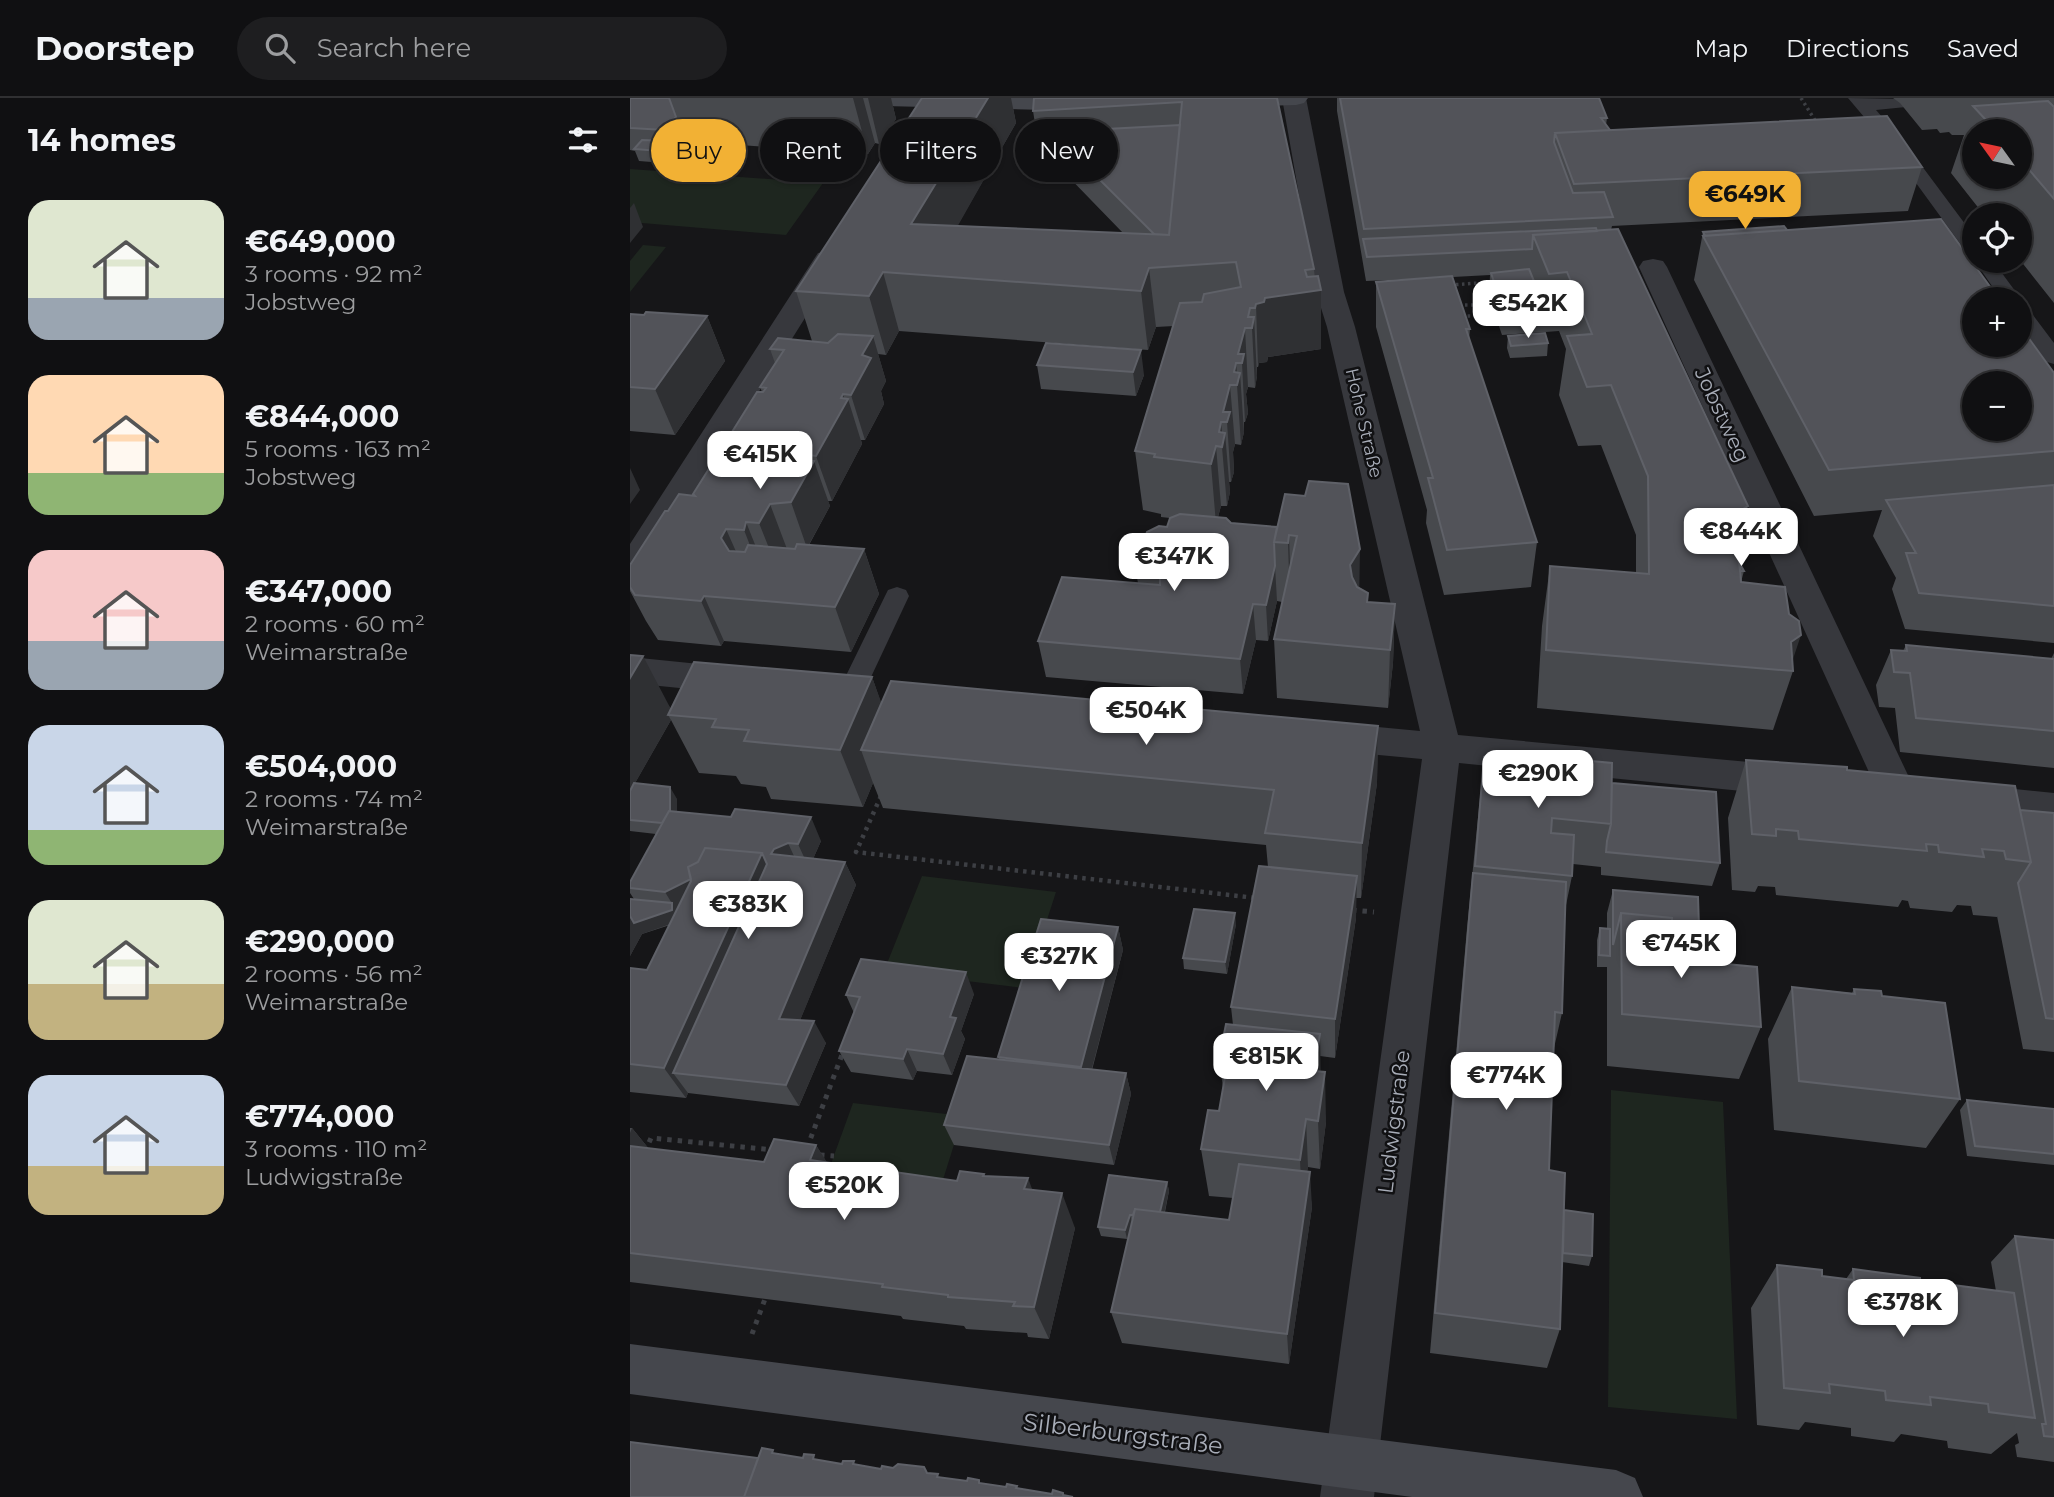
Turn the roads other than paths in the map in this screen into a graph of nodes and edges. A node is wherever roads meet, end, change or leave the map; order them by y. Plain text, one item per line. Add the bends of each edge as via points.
1 (843, 98) edge
2 (1295, 98) edge
3 (1201, 101) edge
4 (1861, 101) edge
5 (1900, 103) dead end
6 (1108, 104) edge
7 (1962, 230) edge
8 (842, 237) edge
9 (1653, 267) dead end
10 (2032, 328) edge
11 (2054, 358) edge
12 (630, 570) edge
13 (897, 596) dead end
14 (630, 670) edge
15 (768, 684) edge
16 (837, 690) joint
17 (887, 695) edge
18 (1292, 733) edge
19 (1443, 747) junction
20 (1898, 792) junction
21 (2054, 808) edge
22 (630, 1369) edge
23 (1349, 1480) edge
24 (1616, 1497) edge

1 - 6 street via 922,111
2 - 3 street
2 - 19 street, Hohe Straße via 1330,292
4 - 5 lane
4 - 7 lane
8 - 12 street
9 - 20 street, Jobstweg
10 - 11 lane
13 - 16 lane
14 - 15 street
16 - 17 street
18 - 19 street
19 - 20 street
19 - 23 street, Ludwigstraße
20 - 21 street
22 - 23 street, Silberburgstraße
23 - 24 street, Silberburgstraße

